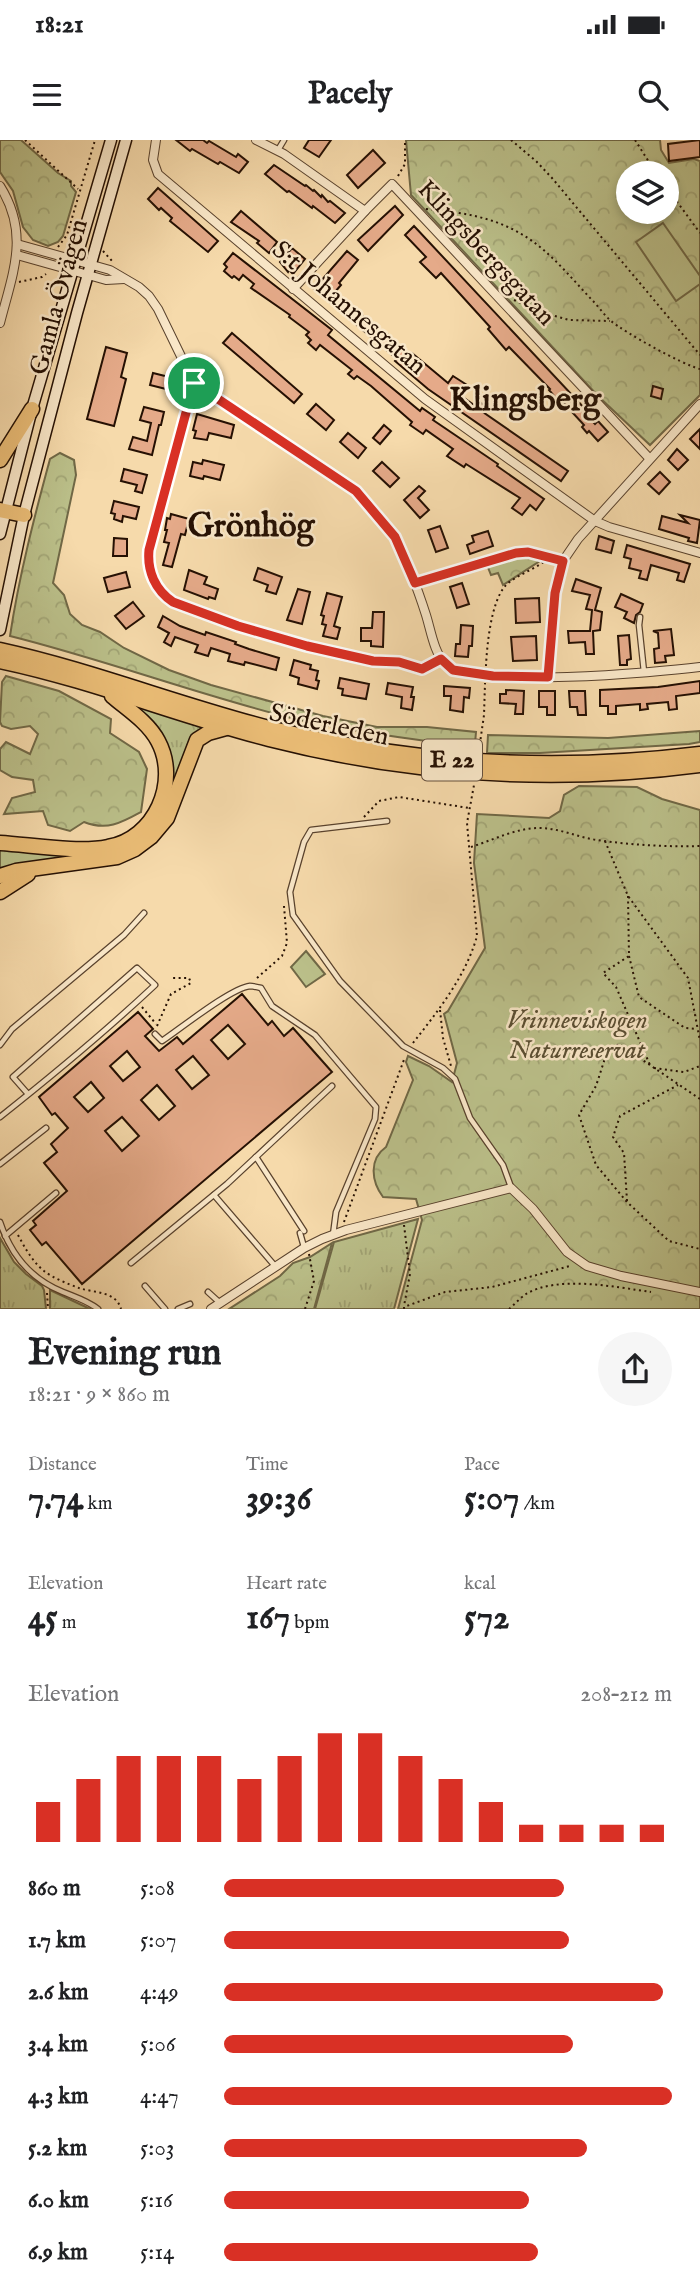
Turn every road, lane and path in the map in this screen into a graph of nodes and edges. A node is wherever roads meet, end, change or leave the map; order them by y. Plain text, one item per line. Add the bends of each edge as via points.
1 (25, 140) edge
2 (95, 140) edge
3 (111, 140) edge
4 (127, 140) edge
5 (156, 140) edge
6 (256, 140) edge
7 (284, 140) edge
8 (405, 140) edge
9 (511, 140) edge
10 (635, 140) edge
11 (278, 150) junction
12 (648, 161) edge
13 (392, 184) junction
14 (0, 186) edge
15 (80, 190) junction
16 (679, 204) edge
17 (412, 205) junction
18 (365, 211) junction
19 (700, 233) edge
20 (18, 244) junction
21 (56, 248) dead end
22 (106, 252) dead end
23 (17, 256) junction
24 (77, 260) junction
25 (111, 260) dead end
26 (91, 264) junction
27 (51, 265) junction
28 (73, 272) junction
29 (88, 276) junction
30 (124, 279) junction
31 (11, 282) junction
32 (293, 289) junction
33 (516, 301) dead end
34 (610, 321) junction
35 (0, 323) edge
36 (700, 355) edge
37 (700, 369) edge
38 (194, 383) junction
39 (700, 404) edge
40 (32, 409) junction
41 (649, 458) junction
42 (0, 460) edge
43 (2, 514) edge
44 (23, 519) junction
45 (595, 521) junction
46 (0, 534) edge
47 (700, 553) edge
48 (551, 558) junction
49 (563, 561) junction
50 (415, 583) junction
51 (640, 617) dead end
52 (0, 629) edge
53 (0, 650) edge
54 (441, 659) junction
55 (0, 661) edge
56 (373, 661) joint
57 (700, 667) edge
58 (644, 673) junction
59 (485, 674) junction
60 (548, 677) junction
61 (105, 690) junction
62 (228, 727) junction
63 (700, 754) edge
64 (478, 755) dead end
65 (700, 765) edge
66 (475, 779) dead end
67 (470, 808) junction
68 (387, 821) dead end
69 (359, 824) junction
70 (605, 841) junction
71 (0, 843) edge
72 (700, 846) edge
73 (469, 848) junction
74 (43, 867) junction
75 (0, 876) edge
76 (0, 892) edge
77 (290, 892) junction
78 (628, 896) junction
79 (144, 912) dead end
80 (629, 956) junction
81 (170, 978) dead end
82 (251, 986) junction
83 (140, 1004) dead end
84 (440, 1009) junction
85 (157, 1025) junction
86 (698, 1029) junction
87 (155, 1034) joint
88 (700, 1041) edge
89 (0, 1045) edge
90 (408, 1049) junction
91 (700, 1066) edge
92 (651, 1067) junction
93 (455, 1079) junction
94 (678, 1085) junction
95 (332, 1086) dead end
96 (28, 1094) junction
97 (700, 1099) edge
98 (0, 1117) edge
99 (46, 1128) dead end
100 (256, 1157) junction
101 (0, 1164) edge
102 (511, 1188) junction
103 (56, 1193) dead end
104 (214, 1195) junction
105 (626, 1202) junction
106 (403, 1216) junction
107 (0, 1222) edge
108 (15, 1228) junction
109 (346, 1230) junction
110 (333, 1235) junction
111 (5, 1236) junction
112 (306, 1247) junction
113 (700, 1249) edge
114 (581, 1262) junction
115 (131, 1263) dead end
116 (275, 1266) junction
117 (49, 1285) junction
118 (145, 1286) dead end
119 (208, 1292) dead end
120 (654, 1292) dead end
121 (700, 1292) edge
122 (219, 1303) junction
123 (190, 1304) dead end
124 (404, 1308) edge
125 (48, 1309) edge
126 (98, 1309) edge
127 (121, 1309) edge
128 (164, 1309) edge
129 (178, 1309) edge
130 (211, 1309) edge
131 (305, 1309) edge
132 (509, 1309) edge

1 - 15 path
2 - 15 path
3 - 24 main road, Gamla Övägen
4 - 26 main road, Gamla Övägen
5 - 32 street, S:t Johannesgatan via 153,160 158,174
6 - 11 street
7 - 11 lane
8 - 13 path via 405,164
9 - 36 path via 552,178
10 - 12 path
11 - 18 street
13 - 17 street, Klingsbergsgatan
13 - 18 street, Klingsbergsgatan
14 - 20 street via 14,216
15 - 21 path via 67,234
16 - 19 path
17 - 34 path via 470,213 523,234 558,264
17 - 41 street, Klingsbergsgatan
18 - 32 street, Klingsbergsgatan
20 - 23 street
20 - 24 street
22 - 25 path
23 - 27 street
23 - 31 street
24 - 26 street
24 - 28 main road, Gamla Övägen
26 - 29 main road, Gamla Övägen
26 - 30 street
27 - 28 street
27 - 31 path via 42,277
28 - 29 street
28 - 40 main road, Gamla Övägen
29 - 30 street
29 - 44 main road, Gamla Övägen
30 - 38 street via 139,287 158,309
31 - 35 street
32 - 45 street, S:t Johannesgatan via 425,399
33 - 34 path via 569,320
34 - 37 path
38 - 50 street via 356,491 395,537
38 - 56 street via 149,550 149,571 159,590 173,602 238,626
39 - 41 street
40 - 42 highway
40 - 43 main road, Gamla Övägen
41 - 45 street
43 - 44 highway
43 - 46 main road, Gamla Övägen
44 - 52 main road, Gamla Övägen
45 - 47 street, S:t Johannesgatan
45 - 49 street
48 - 49 path
48 - 50 path via 516,553
48 - 59 path via 506,586 497,600
49 - 60 street via 555,593
50 - 54 street
51 - 58 lane
53 - 63 highway, Söderleden / E 22 via 268,728 377,751 543,764 619,763
54 - 56 path via 422,669
54 - 59 street via 453,670
55 - 61 highway, Söderleden / E 22
57 - 58 street
58 - 60 street
59 - 60 street
59 - 64 path
61 - 62 highway, Söderleden / E 22
61 - 71 highway via 138,717 161,746 166,769 164,794 149,821 139,834 110,847
62 - 65 highway, Söderleden / E 22 via 321,752 440,770 623,774
62 - 74 highway via 197,740 173,806 151,837 117,857
66 - 67 path
67 - 69 path via 399,797 379,801
67 - 73 path
68 - 69 lane
69 - 77 lane via 310,830
70 - 72 path
70 - 73 path via 537,828
70 - 78 path
73 - 84 path via 477,936 473,953
74 - 75 highway
74 - 76 highway
77 - 82 path via 283,908 287,943 282,956
77 - 90 lane via 293,915 332,971
78 - 80 path
78 - 86 path via 688,978
79 - 89 lane via 12,1029
80 - 86 path via 639,997 685,1028
80 - 92 path via 603,973 616,987
81 - 85 path via 189,978 191,983 171,994
82 - 87 lane via 162,1041
82 - 110 lane via 261,988 272,1006 315,1035 376,1107 336,1212
83 - 85 path
84 - 90 path
84 - 93 path
85 - 87 path
86 - 88 path
90 - 93 lane
90 - 109 path via 346,1216
91 - 92 path via 684,1072
92 - 94 path
92 - 105 path via 619,1044 612,1048 579,1115 596,1165
93 - 102 lane via 470,1118 503,1164
94 - 97 path
94 - 105 path via 620,1116 613,1137 624,1153
95 - 100 lane
96 - 96 lane via 13,1077 137,968 155,985
96 - 98 lane
99 - 101 lane
100 - 104 lane
100 - 112 lane via 302,1232
102 - 106 street
102 - 114 street
103 - 108 lane
104 - 115 lane
104 - 116 lane
105 - 113 path via 669,1241
106 - 109 street
106 - 124 path via 410,1274
107 - 111 lane
108 - 111 lane
108 - 127 path via 26,1251 44,1271 75,1287 108,1294
109 - 110 street
110 - 112 street
111 - 117 lane via 26,1269
112 - 116 street
112 - 131 path via 314,1281
114 - 121 street via 621,1276
114 - 124 path via 492,1287 445,1292
116 - 122 street
117 - 125 path
117 - 126 lane
118 - 128 lane
119 - 122 lane
120 - 132 path via 595,1284 548,1286 526,1294
122 - 130 street
123 - 129 lane

